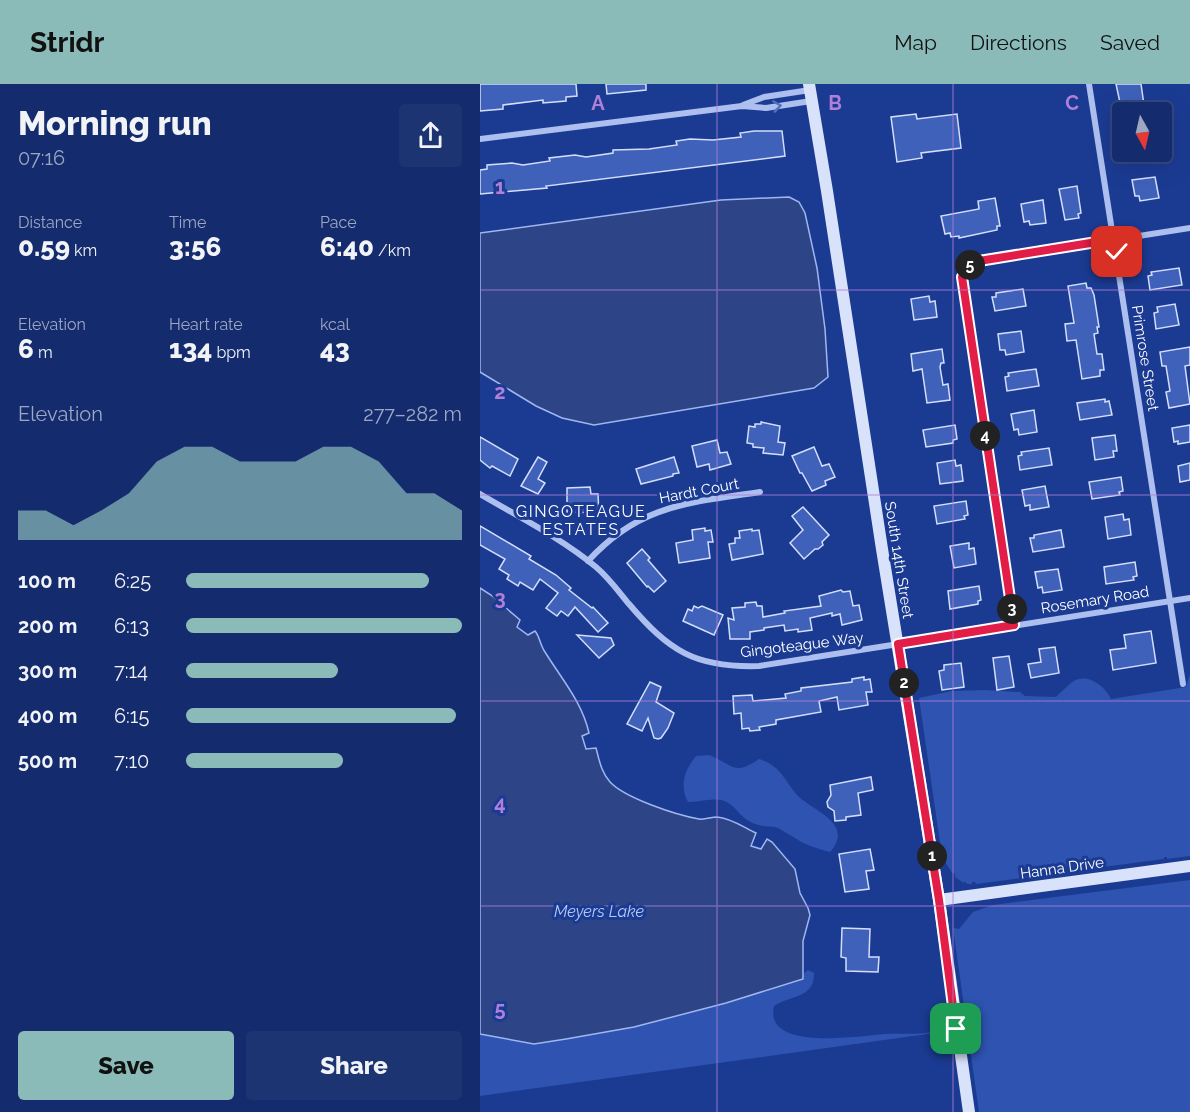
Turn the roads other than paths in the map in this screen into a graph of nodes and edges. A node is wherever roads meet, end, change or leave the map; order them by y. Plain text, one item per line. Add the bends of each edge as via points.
1 (1089, 84) edge
2 (810, 92) edge
3 (742, 106) junction
4 (480, 139) edge
5 (1190, 228) edge
6 (1115, 239) junction
7 (760, 492) dead end
8 (480, 494) edge
9 (588, 561) junction
10 (1190, 598) edge
11 (1170, 601) junction
12 (1014, 625) junction
13 (898, 644) junction
14 (1183, 684) dead end
15 (1190, 866) edge
16 (939, 900) junction
17 (969, 1112) edge

1 - 6 street, Primrose Street
2 - 3 street via 764,96
3 -> 2 street via 766,108
2 - 13 main road, South 14th Street
3 - 4 street
5 - 6 street
6 - 11 street, Primrose Street
6 - 12 street via 979,261 962,277
7 - 9 street, Hardt Court via 687,503 646,516 618,533
8 - 9 street, Gingoteague Way
9 - 13 street, Gingoteague Way via 664,642 705,661 759,666
10 - 11 street, Rosemary Road
11 - 12 street, Rosemary Road
11 - 14 street, Primrose Street
12 - 13 street, Rosemary Road
13 - 16 main road, South 14th Street
15 - 16 main road, Hanna Drive
16 - 17 main road, South 14th Street

